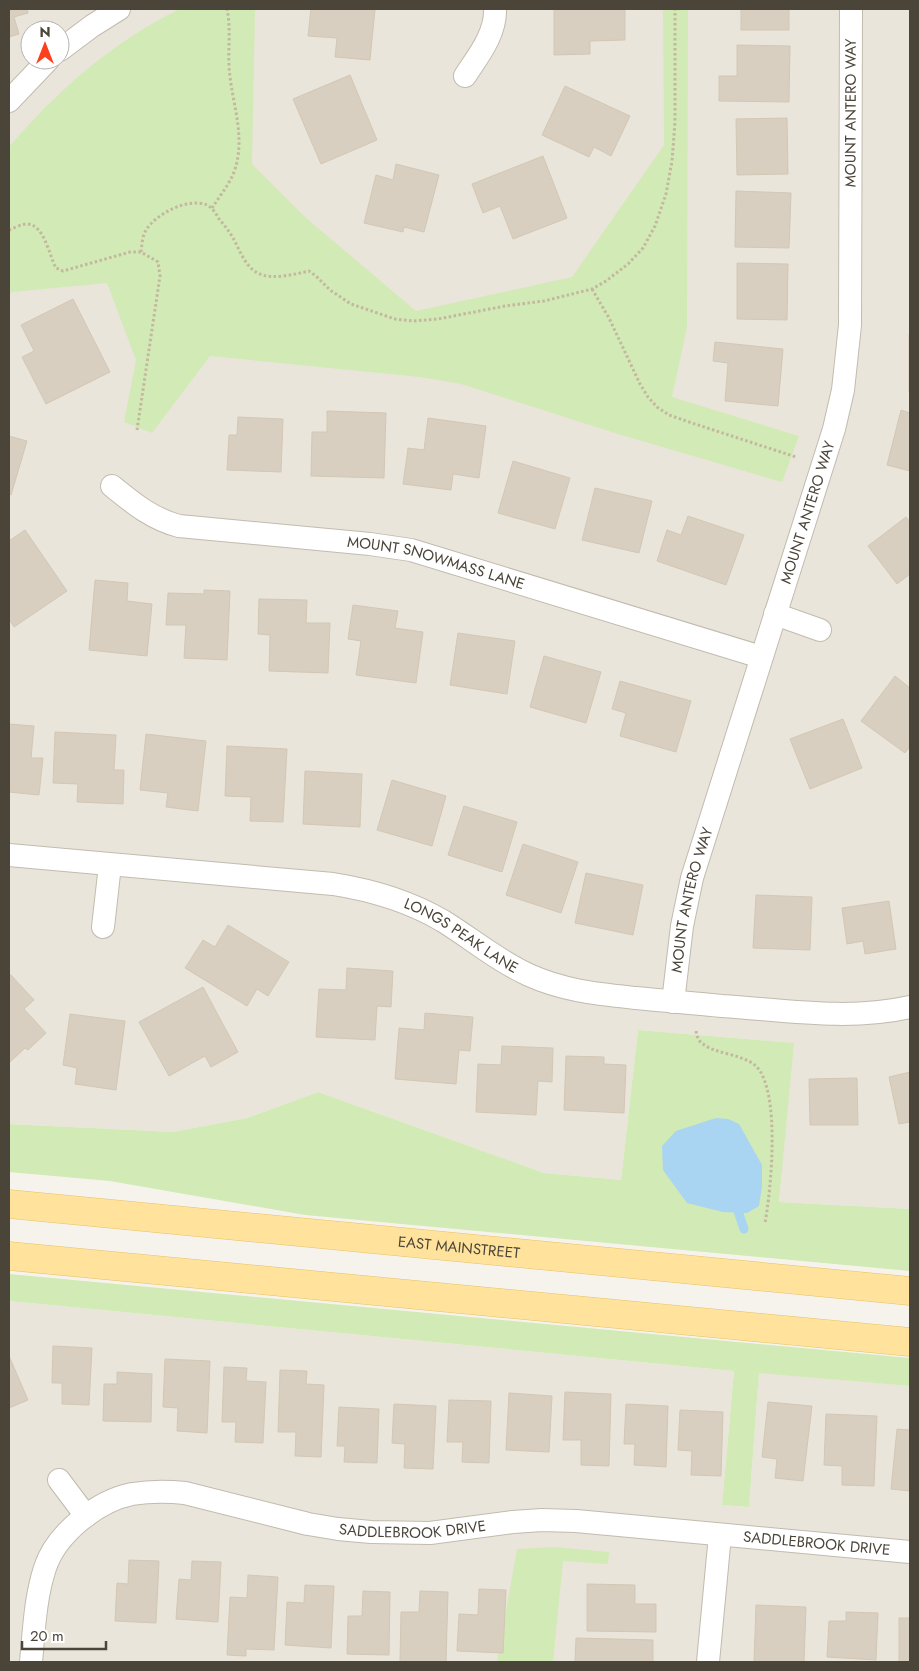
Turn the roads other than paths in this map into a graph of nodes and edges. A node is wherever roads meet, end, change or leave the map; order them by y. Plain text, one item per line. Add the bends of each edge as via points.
1 (119, 9) edge
2 (495, 9) edge
3 (851, 9) edge
4 (70, 42) edge
5 (38, 70) edge
6 (465, 76) dead end
7 (9, 101) edge
8 (112, 486) dead end
9 (775, 614) junction
10 (820, 630) dead end
11 (761, 657) junction
12 (9, 855) edge
13 (110, 866) junction
14 (102, 927) dead end
15 (673, 1002) junction
16 (910, 1007) edge
17 (9, 1204) edge
18 (9, 1256) edge
19 (910, 1291) edge
20 (910, 1342) edge
21 (60, 1480) dead end
22 (86, 1516) junction
23 (720, 1535) junction
24 (910, 1552) edge
25 (31, 1662) edge
26 (708, 1662) edge

1 - 4 street
2 - 6 street via 496,19 490,36
3 - 9 street, MOUNT ANTERO WAY via 850,325 846,372 834,429
5 - 7 street
8 - 11 street, MOUNT SNOWMASS LANE via 163,522 411,550
9 - 10 street
9 - 11 street, MOUNT ANTERO WAY
11 - 15 street, MOUNT ANTERO WAY via 692,878 682,926
12 - 13 street, LONGS PEAK LANE
13 - 14 street
13 - 15 street, LONGS PEAK LANE via 333,884 380,893 425,911 513,967 543,981 584,992
15 - 16 street, LONGS PEAK LANE via 842,1015
17 - 19 main road, EAST MAINSTREET
18 - 20 main road
21 - 22 street
22 - 23 street, SADDLEBROOK DRIVE via 130,1495 165,1491 204,1497 308,1524 371,1532 430,1533 542,1520
22 - 25 street, SADDLEBROOK DRIVE via 55,1547 46,1566 35,1618
23 - 24 street, SADDLEBROOK DRIVE
23 - 26 street

